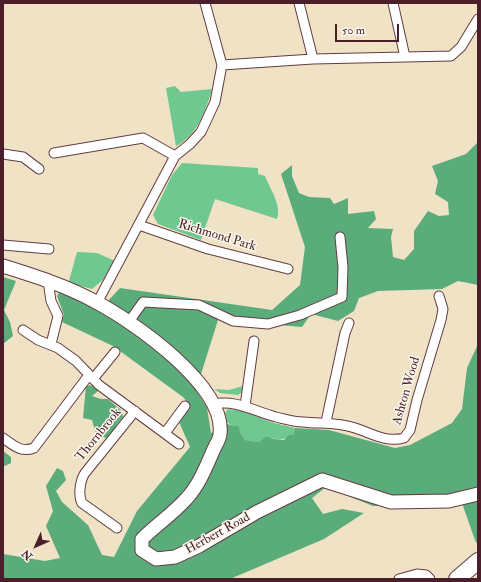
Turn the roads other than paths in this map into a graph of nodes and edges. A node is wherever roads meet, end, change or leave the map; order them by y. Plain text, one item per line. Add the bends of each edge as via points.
1 (205, 3) edge
2 (299, 3) edge
3 (393, 3) edge
4 (478, 19) edge
5 (405, 57) junction
6 (313, 59) junction
7 (222, 66) junction
8 (54, 153) dead end
9 (3, 154) edge
10 (175, 156) junction
11 (39, 169) dead end
12 (139, 225) junction
13 (340, 237) dead end
14 (3, 245) edge
15 (50, 249) dead end
16 (3, 266) edge
17 (288, 268) dead end
18 (48, 281) junction
19 (438, 296) dead end
20 (97, 302) junction
21 (128, 322) junction
22 (349, 323) dead end
23 (22, 330) dead end
24 (254, 340) dead end
25 (51, 344) junction
26 (115, 352) dead end
27 (91, 377) junction
28 (214, 404) junction
29 (185, 406) dead end
30 (245, 406) junction
31 (135, 411) junction
32 (326, 422) junction
33 (165, 433) junction
34 (3, 438) edge
35 (179, 444) dead end
36 (478, 494) edge
37 (117, 528) dead end
38 (478, 561) edge
39 (399, 579) edge
40 (430, 579) edge
41 (457, 579) edge

1 - 7 street
2 - 6 street
3 - 5 street
4 - 5 street via 461,47 451,56
5 - 6 street
6 - 7 street
7 - 10 street via 215,102 201,132
8 - 10 street via 143,138
9 - 11 street via 23,157
10 - 12 street
12 - 17 street, Richmond Park via 208,249
12 - 20 street
13 - 21 street via 342,297 300,315 268,324 240,322 199,305 143,302
14 - 15 street
16 - 18 street, Herbert Road
18 - 20 street, Herbert Road
18 - 25 street via 58,316
19 - 32 street, Ashton Wood via 444,309 408,435 394,440 354,427
20 - 21 street, Herbert Road
21 - 28 street, Herbert Road via 184,366
22 - 32 street
23 - 25 street via 38,340
24 - 30 street
25 - 27 street via 76,361
26 - 27 street
27 - 31 street
27 - 34 street via 34,448 27,451 20,449
28 - 30 street, Ashton Wood via 220,402
28 - 36 street, Herbert Road via 220,435 204,472 187,498 142,538 142,550 156,559 174,557 199,546 258,512 322,480 390,502 449,501
29 - 33 street
30 - 32 street, Ashton Wood via 275,417 303,422
31 - 33 street
31 - 37 street, Thornbrook via 81,481 82,503
33 - 35 street
38 - 41 highway
39 - 40 street via 417,574 426,575

